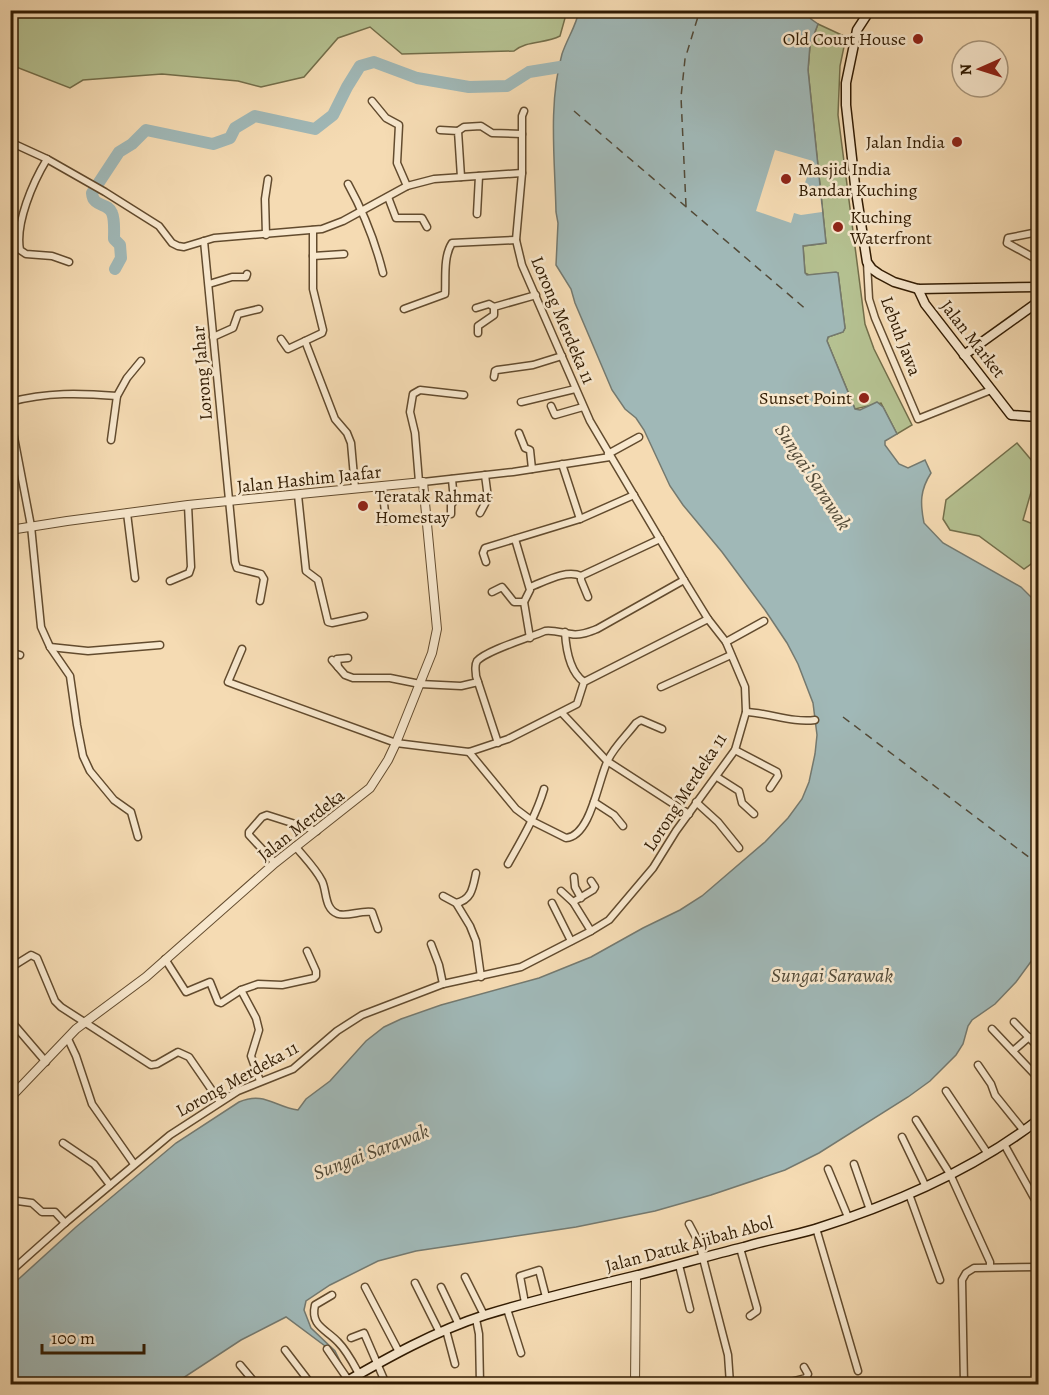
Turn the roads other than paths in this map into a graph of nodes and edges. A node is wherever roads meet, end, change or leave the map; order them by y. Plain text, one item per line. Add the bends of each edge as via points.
1 (870, 10) edge
2 (372, 101) dead end
3 (524, 111) dead end
4 (440, 130) dead end
5 (458, 131) junction
6 (522, 134) junction
7 (10, 142) edge
8 (47, 159) junction
9 (522, 172) junction
10 (478, 176) junction
11 (460, 177) junction
12 (268, 179) dead end
13 (348, 184) dead end
14 (407, 186) junction
15 (388, 196) junction
16 (363, 211) junction
17 (477, 214) dead end
18 (427, 227) dead end
19 (313, 230) junction
20 (1038, 232) edge
21 (267, 235) junction
22 (516, 240) junction
23 (204, 241) junction
24 (344, 254) dead end
25 (313, 256) junction
26 (1038, 260) edge
27 (69, 262) dead end
28 (867, 262) junction
29 (383, 273) dead end
30 (246, 274) dead end
31 (209, 284) junction
32 (1038, 287) edge
33 (942, 288) junction
34 (918, 289) junction
35 (536, 295) junction
36 (1038, 302) edge
37 (925, 304) junction
38 (494, 307) junction
39 (476, 308) dead end
40 (260, 309) dead end
41 (404, 309) dead end
42 (478, 333) dead end
43 (213, 337) junction
44 (281, 339) dead end
45 (305, 341) junction
46 (964, 355) junction
47 (562, 356) junction
48 (141, 361) dead end
49 (494, 377) dead end
50 (575, 389) junction
51 (991, 390) junction
52 (464, 395) dead end
53 (117, 396) junction
54 (10, 402) edge
55 (521, 402) dead end
56 (551, 406) dead end
57 (583, 407) junction
58 (10, 416) edge
59 (1038, 417) edge
60 (519, 433) dead end
61 (639, 437) dead end
62 (111, 440) dead end
63 (609, 456) junction
64 (562, 464) junction
65 (532, 469) junction
66 (484, 475) junction
67 (452, 479) junction
68 (421, 482) junction
69 (382, 486) junction
70 (355, 488) junction
71 (298, 495) junction
72 (634, 495) junction
73 (229, 502) junction
74 (188, 506) junction
75 (127, 513) junction
76 (480, 513) dead end
77 (451, 514) dead end
78 (580, 519) junction
79 (386, 520) dead end
80 (31, 526) junction
81 (10, 530) edge
82 (515, 539) junction
83 (660, 539) junction
84 (486, 562) dead end
85 (581, 576) junction
86 (135, 578) dead end
87 (684, 580) junction
88 (170, 581) dead end
89 (530, 587) junction
90 (492, 592) dead end
91 (588, 597) dead end
92 (260, 601) dead end
93 (524, 602) junction
94 (364, 616) dead end
95 (708, 619) junction
96 (764, 621) dead end
97 (565, 633) junction
98 (530, 638) junction
99 (726, 642) junction
100 (160, 645) dead end
101 (50, 647) junction
102 (242, 649) dead end
103 (10, 652) edge
104 (20, 655) dead end
105 (731, 655) junction
106 (348, 658) dead end
107 (332, 660) dead end
108 (338, 668) junction
109 (478, 682) junction
110 (584, 682) junction
111 (420, 684) junction
112 (661, 687) dead end
113 (562, 712) junction
114 (746, 712) junction
115 (815, 720) dead end
116 (662, 729) dead end
117 (396, 743) junction
118 (498, 743) junction
119 (735, 750) junction
120 (469, 752) junction
121 (608, 761) junction
122 (717, 777) junction
123 (770, 788) dead end
124 (544, 789) dead end
125 (594, 802) junction
126 (696, 802) junction
127 (689, 814) junction
128 (754, 814) dead end
129 (532, 821) junction
130 (623, 826) dead end
131 (316, 831) junction
132 (138, 837) dead end
133 (296, 846) junction
134 (739, 848) dead end
135 (275, 863) junction
136 (508, 864) dead end
137 (476, 873) dead end
138 (574, 877) dead end
139 (591, 880) dead end
140 (561, 891) dead end
141 (443, 896) dead end
142 (581, 898) junction
143 (573, 902) junction
144 (456, 903) junction
145 (552, 903) dead end
146 (378, 928) dead end
147 (591, 931) junction
148 (571, 942) junction
149 (431, 945) dead end
150 (306, 951) dead end
151 (165, 959) junction
152 (10, 968) edge
153 (481, 977) junction
154 (443, 984) junction
155 (241, 990) junction
156 (10, 1020) edge
157 (85, 1022) junction
158 (1014, 1022) dead end
159 (992, 1029) dead end
160 (1029, 1037) junction
161 (68, 1039) junction
162 (1038, 1047) edge
163 (1013, 1051) junction
164 (46, 1062) junction
165 (978, 1065) dead end
166 (1038, 1078) edge
167 (260, 1081) junction
168 (946, 1091) dead end
169 (11, 1098) edge
170 (220, 1102) junction
171 (916, 1120) dead end
172 (1038, 1120) edge
173 (1023, 1131) junction
174 (902, 1137) dead end
175 (63, 1143) dead end
176 (1004, 1144) junction
177 (988, 1154) junction
178 (134, 1164) junction
179 (854, 1164) dead end
180 (828, 1169) dead end
181 (950, 1174) junction
182 (110, 1185) junction
183 (926, 1187) junction
184 (909, 1194) junction
185 (10, 1200) edge
186 (1038, 1205) edge
187 (870, 1210) junction
188 (848, 1217) junction
189 (65, 1223) junction
190 (689, 1224) dead end
191 (816, 1228) junction
192 (740, 1248) junction
193 (702, 1258) junction
194 (679, 1265) junction
195 (1038, 1267) edge
196 (990, 1268) junction
197 (13, 1270) edge
198 (636, 1276) junction
199 (465, 1277) dead end
200 (940, 1280) dead end
201 (415, 1283) dead end
202 (365, 1287) dead end
203 (441, 1287) dead end
204 (333, 1295) dead end
205 (546, 1297) junction
206 (525, 1303) junction
207 (507, 1309) junction
208 (690, 1309) dead end
209 (750, 1316) dead end
210 (480, 1317) junction
211 (459, 1325) junction
212 (443, 1331) junction
213 (351, 1338) dead end
214 (327, 1349) dead end
215 (285, 1350) dead end
216 (399, 1352) junction
217 (521, 1353) dead end
218 (378, 1364) junction
219 (455, 1364) dead end
220 (240, 1365) dead end
221 (804, 1367) dead end
222 (858, 1371) dead end
223 (360, 1374) junction
224 (347, 1383) edge
225 (797, 1383) edge
226 (256, 1384) edge
227 (310, 1384) edge
228 (386, 1384) edge
229 (480, 1384) edge
230 (636, 1384) edge
231 (730, 1384) edge
232 (782, 1384) edge
233 (964, 1384) edge

1 - 28 main road via 857,30 846,83
2 - 14 street via 399,125 397,163
3 - 6 street, Lorong Merdeka 11
4 - 5 street
5 - 6 street via 481,126 492,133
5 - 11 street
6 - 9 street, Lorong Merdeka 11
7 - 8 street
8 - 23 street via 159,226 172,243 178,246
8 - 27 street via 26,203 19,242 26,254
9 - 10 street
9 - 22 street, Lorong Merdeka 11
10 - 11 street
10 - 17 street
11 - 14 street
12 - 21 street
13 - 16 street
14 - 15 street
15 - 16 street
15 - 18 street via 396,218 422,218
16 - 19 street
16 - 29 street
19 - 21 street
19 - 25 street
20 - 26 street via 1008,238 1006,243
21 - 23 street
22 - 35 street, Lorong Merdeka 11
22 - 41 street via 452,243 448,250 445,294
23 - 31 street, Lorong Jahar
24 - 25 street
25 - 45 street via 313,289 323,330
28 - 34 main road via 894,282
28 - 51 street, Lebuh Jawa via 869,299 875,318 918,419
30 - 31 street
31 - 43 street, Lorong Jahar
32 - 33 main road
33 - 34 main road
33 - 37 main road
34 - 37 main road, Jalan Market
35 - 38 street
35 - 47 street, Lorong Merdeka 11
36 - 46 main road
37 - 46 main road, Jalan Market
38 - 39 street via 489,304
38 - 42 street via 494,315 478,326
40 - 43 street via 237,314 233,328
43 - 73 street, Lorong Jahar
44 - 45 street via 288,349
45 - 70 street via 335,419 351,443
46 - 51 main road, Jalan Market
47 - 49 street via 497,370
47 - 50 street, Lorong Merdeka 11
48 - 53 street
50 - 55 street
50 - 57 street, Lorong Merdeka 11
51 - 59 main road, Jalan Market via 1011,415
52 - 68 street via 420,390 413,394 410,412
53 - 54 street via 48,393
53 - 62 street
56 - 57 street via 555,415
57 - 63 street, Lorong Merdeka 11
58 - 80 street
60 - 65 street via 525,448 530,450
61 - 63 street
63 - 64 street, Jalan Hashim Jaafar
63 - 72 street, Lorong Merdeka 11
64 - 65 street, Jalan Hashim Jaafar
64 - 78 street
65 - 66 street, Jalan Hashim Jaafar
66 - 67 street, Jalan Hashim Jaafar
66 - 76 street via 488,498
67 - 68 street, Jalan Hashim Jaafar
67 - 77 street
68 - 69 street, Jalan Hashim Jaafar
68 - 111 street, Jalan Merdeka via 437,623 432,653
69 - 70 street, Jalan Hashim Jaafar
69 - 79 street
70 - 71 street, Jalan Hashim Jaafar
71 - 73 street, Jalan Hashim Jaafar
71 - 94 street via 306,571 318,580 328,622
72 - 78 street
72 - 83 street, Lorong Merdeka 11
73 - 74 street, Jalan Hashim Jaafar
73 - 92 street, Lorong Jahar via 235,562 243,571 261,574 264,579
74 - 75 street, Jalan Hashim Jaafar
74 - 88 street via 191,567 189,573
75 - 80 street, Jalan Hashim Jaafar
75 - 86 street
78 - 82 street
80 - 81 street, Jalan Hashim Jaafar
80 - 101 street via 41,627
82 - 84 street via 485,548
82 - 89 street
83 - 85 street
83 - 87 street, Lorong Merdeka 11
85 - 89 street via 563,575
85 - 91 street
87 - 95 street, Lorong Merdeka 11
87 - 97 street via 597,629
89 - 93 street
90 - 93 street via 502,587 514,602
93 - 98 street
95 - 99 street, Lorong Merdeka 11
95 - 110 street
96 - 99 street
97 - 98 street via 545,631
97 - 110 street via 571,663
98 - 109 street via 478,661
99 - 105 street, Lorong Merdeka 11
100 - 101 street via 88,651
101 - 132 street via 70,676 83,756 114,801 131,812
102 - 117 street via 228,682
103 - 104 street
105 - 112 street
105 - 114 street, Lorong Merdeka 11 via 745,687
106 - 108 street via 337,659
107 - 108 street
108 - 111 street via 353,678 390,678
109 - 111 street via 461,686
109 - 118 street
110 - 113 street via 577,704
111 - 117 street, Jalan Merdeka
113 - 118 street
113 - 121 street
114 - 115 street via 799,722
114 - 119 street, Lorong Merdeka 11
116 - 121 street via 638,720
117 - 120 street
117 - 131 street, Jalan Merdeka via 370,788
118 - 120 street
119 - 122 street, Lorong Merdeka 11
119 - 123 street via 777,772
120 - 129 street via 516,809
121 - 125 street
121 - 127 street
122 - 126 street, Lorong Merdeka 11
122 - 128 street via 739,791 742,803
124 - 129 street
125 - 129 street via 582,829 573,837 566,838
125 - 130 street
126 - 127 street, Lorong Merdeka 11
126 - 134 street
127 - 147 street, Lorong Merdeka 11 via 630,896 609,920
129 - 136 street
131 - 133 street, Jalan Merdeka
131 - 135 street via 267,815 262,817 249,835
133 - 135 street, Jalan Merdeka
133 - 146 street via 322,881 324,894 335,913 372,912
135 - 151 street, Jalan Merdeka
137 - 144 street via 469,897
138 - 142 street
139 - 142 street via 595,887
140 - 143 street
141 - 144 street
142 - 143 street
143 - 147 street
144 - 153 street via 476,941
145 - 148 street
147 - 148 street, Lorong Merdeka 11
148 - 153 street, Lorong Merdeka 11 via 521,967
149 - 154 street
150 - 155 street via 316,971 314,978 282,985 258,984
151 - 155 street via 186,992 210,982 221,1003
151 - 157 street, Jalan Merdeka
152 - 157 street via 31,955 37,958 55,1001
153 - 154 street, Lorong Merdeka 11
154 - 167 street, Lorong Merdeka 11 via 362,1015 293,1069
155 - 167 street via 259,1029 251,1056
156 - 164 street
157 - 161 street, Jalan Merdeka
157 - 170 street via 151,1065 178,1052 189,1057
158 - 160 street
159 - 163 street
160 - 162 street
160 - 163 street
161 - 164 street, Jalan Merdeka
161 - 178 street via 92,1104
163 - 166 street
164 - 169 street, Jalan Merdeka
165 - 173 street
167 - 170 street, Lorong Merdeka 11
168 - 177 street
170 - 178 street, Lorong Merdeka 11
171 - 181 street
172 - 173 main road, Jalan Datuk Ajibah Abol
173 - 176 main road, Jalan Datuk Ajibah Abol
174 - 183 street
175 - 182 street via 94,1164
176 - 177 main road, Jalan Datuk Ajibah Abol
176 - 186 street
177 - 181 main road, Jalan Datuk Ajibah Abol
178 - 182 street, Lorong Merdeka 11
179 - 187 street
180 - 188 street
181 - 183 main road, Jalan Datuk Ajibah Abol
181 - 196 street
182 - 189 street, Lorong Merdeka 11
183 - 184 main road, Jalan Datuk Ajibah Abol
184 - 187 main road, Jalan Datuk Ajibah Abol
184 - 200 street
185 - 189 street via 28,1201 42,1212 55,1212
187 - 188 main road, Jalan Datuk Ajibah Abol
188 - 191 main road, Jalan Datuk Ajibah Abol
189 - 197 street, Lorong Merdeka 11
190 - 193 street
191 - 192 main road, Jalan Datuk Ajibah Abol
191 - 222 street
192 - 193 main road, Jalan Datuk Ajibah Abol
192 - 209 street via 757,1308
193 - 194 main road, Jalan Datuk Ajibah Abol
193 - 231 street via 728,1355
194 - 198 main road, Jalan Datuk Ajibah Abol
194 - 208 street
195 - 196 street
196 - 233 street via 974,1268 962,1281
198 - 205 main road, Jalan Datuk Ajibah Abol
198 - 230 street
199 - 210 street
201 - 212 street
202 - 216 street
203 - 211 street
204 - 223 street via 315,1305 314,1319 338,1341
205 - 206 main road, Jalan Datuk Ajibah Abol
205 - 206 street via 541,1272 536,1270 520,1276
206 - 207 main road, Jalan Datuk Ajibah Abol
207 - 210 main road, Jalan Datuk Ajibah Abol
207 - 217 street
210 - 211 main road, Jalan Datuk Ajibah Abol
210 - 229 street
211 - 212 main road, Jalan Datuk Ajibah Abol
212 - 216 main road, Jalan Datuk Ajibah Abol
212 - 219 street
213 - 218 street via 363,1333
214 - 224 street
215 - 227 street
216 - 218 main road, Jalan Datuk Ajibah Abol
218 - 223 main road, Jalan Datuk Ajibah Abol
218 - 228 street
220 - 226 street
221 - 225 street via 807,1377
223 - 224 main road, Jalan Datuk Ajibah Abol
225 - 232 street

